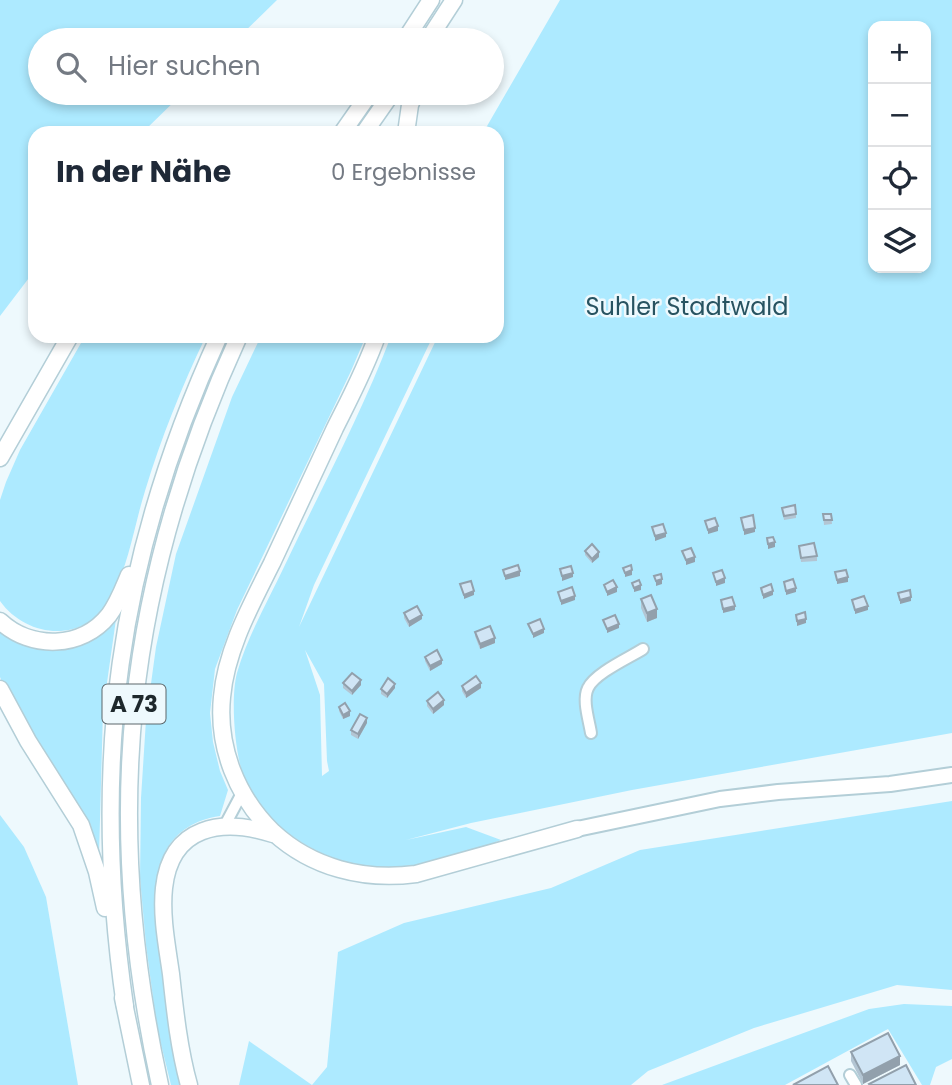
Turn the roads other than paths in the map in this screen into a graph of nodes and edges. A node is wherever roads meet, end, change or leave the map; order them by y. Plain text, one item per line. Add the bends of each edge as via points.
1 (431, 0) edge
2 (456, 0) edge
3 (413, 28) edge
4 (436, 28) edge
5 (443, 28) edge
6 (362, 105) edge
7 (384, 105) edge
8 (412, 105) edge
9 (347, 126) edge
10 (369, 126) edge
11 (408, 126) edge
12 (65, 343) edge
13 (216, 343) edge
14 (236, 343) edge
15 (376, 343) edge
16 (0, 458) edge
17 (143, 544) junction
18 (0, 621) edge
19 (643, 649) dead end
20 (0, 689) edge
21 (591, 733) dead end
22 (952, 775) edge
23 (242, 793) junction
24 (225, 825) junction
25 (577, 829) joint
26 (277, 835) junction
27 (125, 1006) junction
28 (141, 1085) edge
29 (160, 1085) edge
30 (189, 1085) edge

1 - 3 highway
2 - 4 highway
2 - 5 highway
6 - 9 highway
7 - 10 highway
8 - 11 highway
12 - 16 highway
13 - 17 highway, A 73 via 178,432
14 - 29 highway, A 73 via 195,441 161,547 132,714 128,794 131,886 140,985
15 - 23 highway via 251,605 228,664 222,698 223,733
17 - 18 highway via 109,615 81,636 43,642 22,636
17 - 27 highway, A 73 via 122,649 109,796 111,878
19 - 21 lane via 597,677 587,689
20 - 27 highway via 74,811 89,845
22 - 25 main road via 720,799
23 - 24 lane
23 - 26 highway
24 - 26 highway
24 - 30 highway via 201,832 182,846 163,891 177,1030
25 - 26 highway via 442,868 389,876 327,866
27 - 28 highway, A 73

